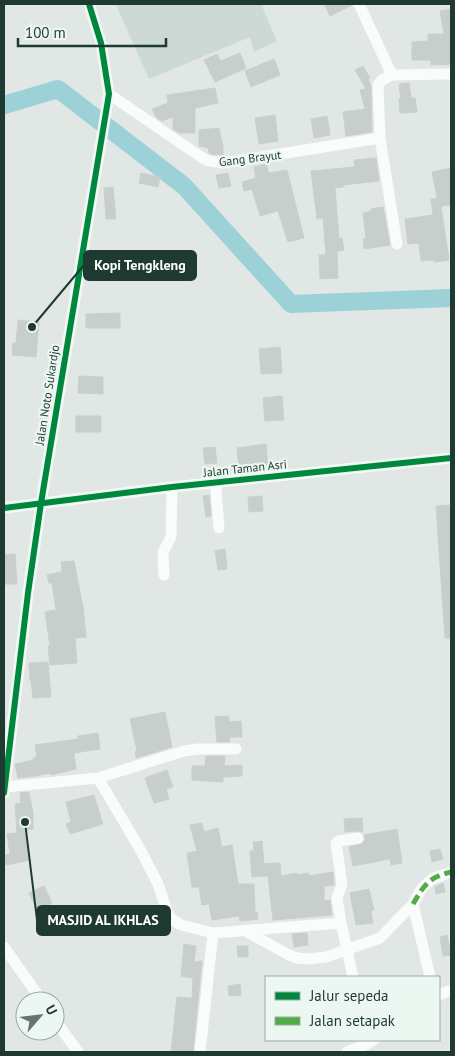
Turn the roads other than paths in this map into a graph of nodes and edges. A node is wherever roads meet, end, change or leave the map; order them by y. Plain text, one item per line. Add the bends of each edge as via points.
1 (89, 4) edge
2 (359, 4) edge
3 (451, 74) edge
4 (392, 75) junction
5 (109, 94) junction
6 (380, 138) junction
7 (397, 244) dead end
8 (451, 458) edge
9 (218, 482) junction
10 (172, 487) junction
11 (41, 504) junction
12 (4, 508) edge
13 (218, 528) dead end
14 (164, 576) dead end
15 (236, 749) dead end
16 (98, 778) junction
17 (4, 790) edge
18 (358, 838) dead end
19 (451, 872) edge
20 (413, 904) junction
21 (341, 923) junction
22 (247, 932) junction
23 (212, 933) junction
24 (4, 947) edge
25 (348, 949) junction
26 (353, 976) edge
27 (430, 976) edge
28 (35, 991) edge
29 (65, 1034) edge
30 (366, 1044) edge
31 (78, 1052) edge
32 (200, 1052) edge
33 (347, 1052) edge

1 - 5 street, Jalan Noto Sukardjo via 101,44
2 - 4 street
3 - 4 street
4 - 6 street via 378,85
5 - 6 street, Gang Brayut via 201,157 216,163
5 - 11 street, Jalan Noto Sukardjo
6 - 7 street
8 - 9 street, Jalan Taman Asri
9 - 10 street, Jalan Taman Asri
9 - 13 street
10 - 11 street, Jalan Taman Asri
10 - 14 street via 170,537 163,552
11 - 12 street, Jalan Taman Asri
11 - 17 street, Jalan Noto Sukardjo
15 - 16 street via 184,751
16 - 17 street
16 - 23 street via 140,849 172,920
18 - 21 street via 336,843 342,884 338,898
19 - 20 street via 432,879 422,888
20 - 25 street via 380,938
20 - 27 street
21 - 22 street
21 - 25 street
22 - 23 street
22 - 25 street via 297,958 318,958
23 - 32 street
24 - 28 street
25 - 26 street
29 - 31 street
30 - 33 street

